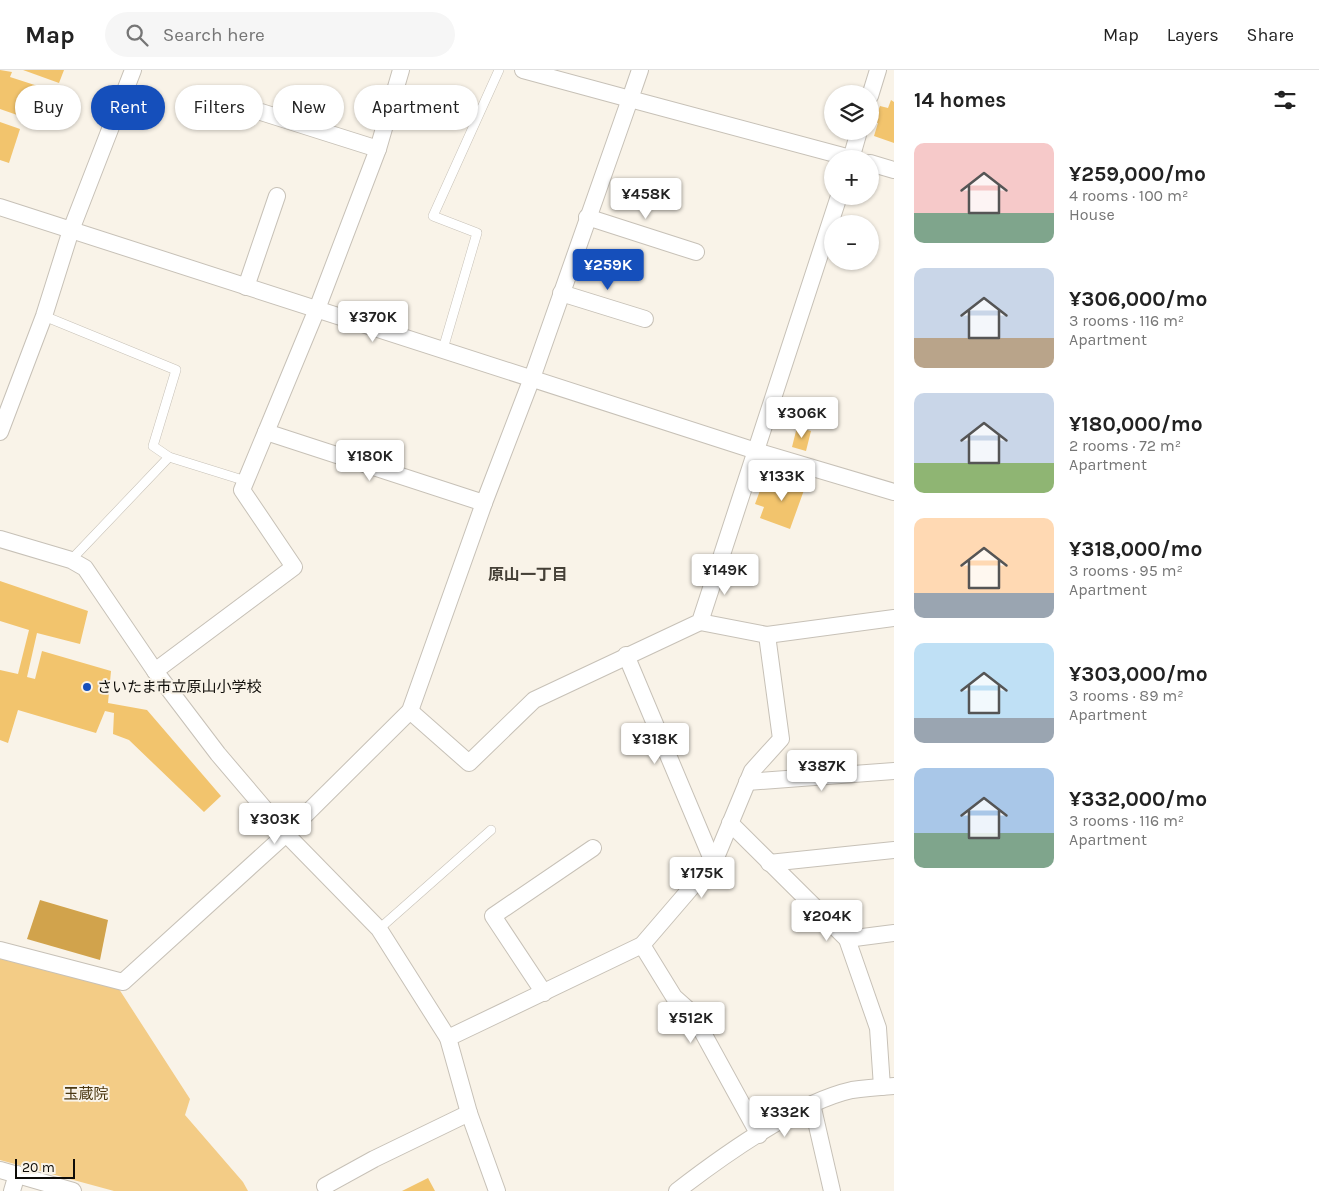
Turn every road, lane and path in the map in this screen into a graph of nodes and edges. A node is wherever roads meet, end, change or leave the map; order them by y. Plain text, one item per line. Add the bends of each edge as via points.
1 (133, 70) edge
2 (401, 70) edge
3 (499, 70) edge
4 (523, 70) edge
5 (640, 70) edge
6 (878, 70) edge
7 (873, 85) edge
8 (630, 99) junction
9 (263, 113) edge
10 (378, 149) junction
11 (824, 151) edge
12 (879, 166) edge
13 (894, 170) edge
14 (278, 196) dead end
15 (836, 205) edge
16 (0, 207) edge
17 (587, 217) junction
18 (72, 230) junction
19 (696, 252) dead end
20 (246, 287) junction
21 (561, 293) junction
22 (317, 309) junction
23 (44, 316) junction
24 (645, 318) dead end
25 (443, 349) junction
26 (532, 378) junction
27 (0, 432) edge
28 (266, 432) junction
29 (756, 451) junction
30 (169, 457) junction
31 (246, 480) junction
32 (894, 492) edge
33 (484, 503) junction
34 (0, 539) edge
35 (71, 560) junction
36 (894, 618) edge
37 (700, 622) junction
38 (767, 635) junction
39 (626, 655) junction
40 (154, 672) junction
41 (410, 712) junction
42 (894, 771) edge
43 (747, 782) junction
44 (730, 824) junction
45 (491, 830) dead end
46 (286, 834) junction
47 (592, 848) dead end
48 (894, 850) edge
49 (713, 862) junction
50 (770, 863) junction
51 (379, 929) junction
52 (894, 933) edge
53 (847, 939) junction
54 (642, 945) junction
55 (0, 950) edge
56 (544, 992) junction
57 (448, 1038) junction
58 (888, 1086) edge
59 (812, 1104) junction
60 (468, 1113) junction
61 (759, 1135) junction
62 (0, 1170) edge
63 (17, 1174) junction
64 (325, 1186) dead end
65 (12, 1191) edge
66 (73, 1191) edge
67 (497, 1191) edge
68 (677, 1191) edge
69 (832, 1191) edge

1 - 18 street
2 - 10 street
3 - 25 lane via 433,216 478,233
4 - 8 street
5 - 8 street
6 - 7 street
8 - 11 street
8 - 17 street
9 - 10 street
10 - 22 street
12 - 13 street
14 - 20 street
15 - 29 street
16 - 18 street
17 - 19 street
17 - 21 street
18 - 20 street
18 - 23 street
20 - 22 street
21 - 24 street
21 - 26 street
22 - 25 street
22 - 28 street
23 - 27 street
23 - 30 lane via 176,370 153,446
25 - 26 street
26 - 29 street
26 - 33 street
28 - 31 street
28 - 33 street
29 - 32 street
29 - 37 street
30 - 31 lane
30 - 35 lane
31 - 40 street via 242,490 294,567
33 - 41 street
34 - 35 street
35 - 40 street via 85,568
36 - 38 street
37 - 38 street
37 - 39 street
38 - 43 street via 781,739 752,771
39 - 41 street via 534,700 468,763
39 - 49 street
40 - 46 street
41 - 46 street
42 - 43 street
43 - 44 street
44 - 49 street
44 - 50 street
45 - 51 lane
46 - 51 street
46 - 55 street via 123,982
47 - 56 street via 493,916
48 - 50 street
49 - 54 street
50 - 53 street
51 - 57 street
52 - 53 street
53 - 58 street via 878,1028
54 - 56 street
54 - 61 street via 674,997 692,1013
56 - 57 street
57 - 60 street
58 - 59 street via 852,1090
59 - 61 street
59 - 69 street
60 - 64 street via 374,1158
60 - 67 street
61 - 68 street via 712,1164
62 - 63 street
63 - 65 street
63 - 66 street

